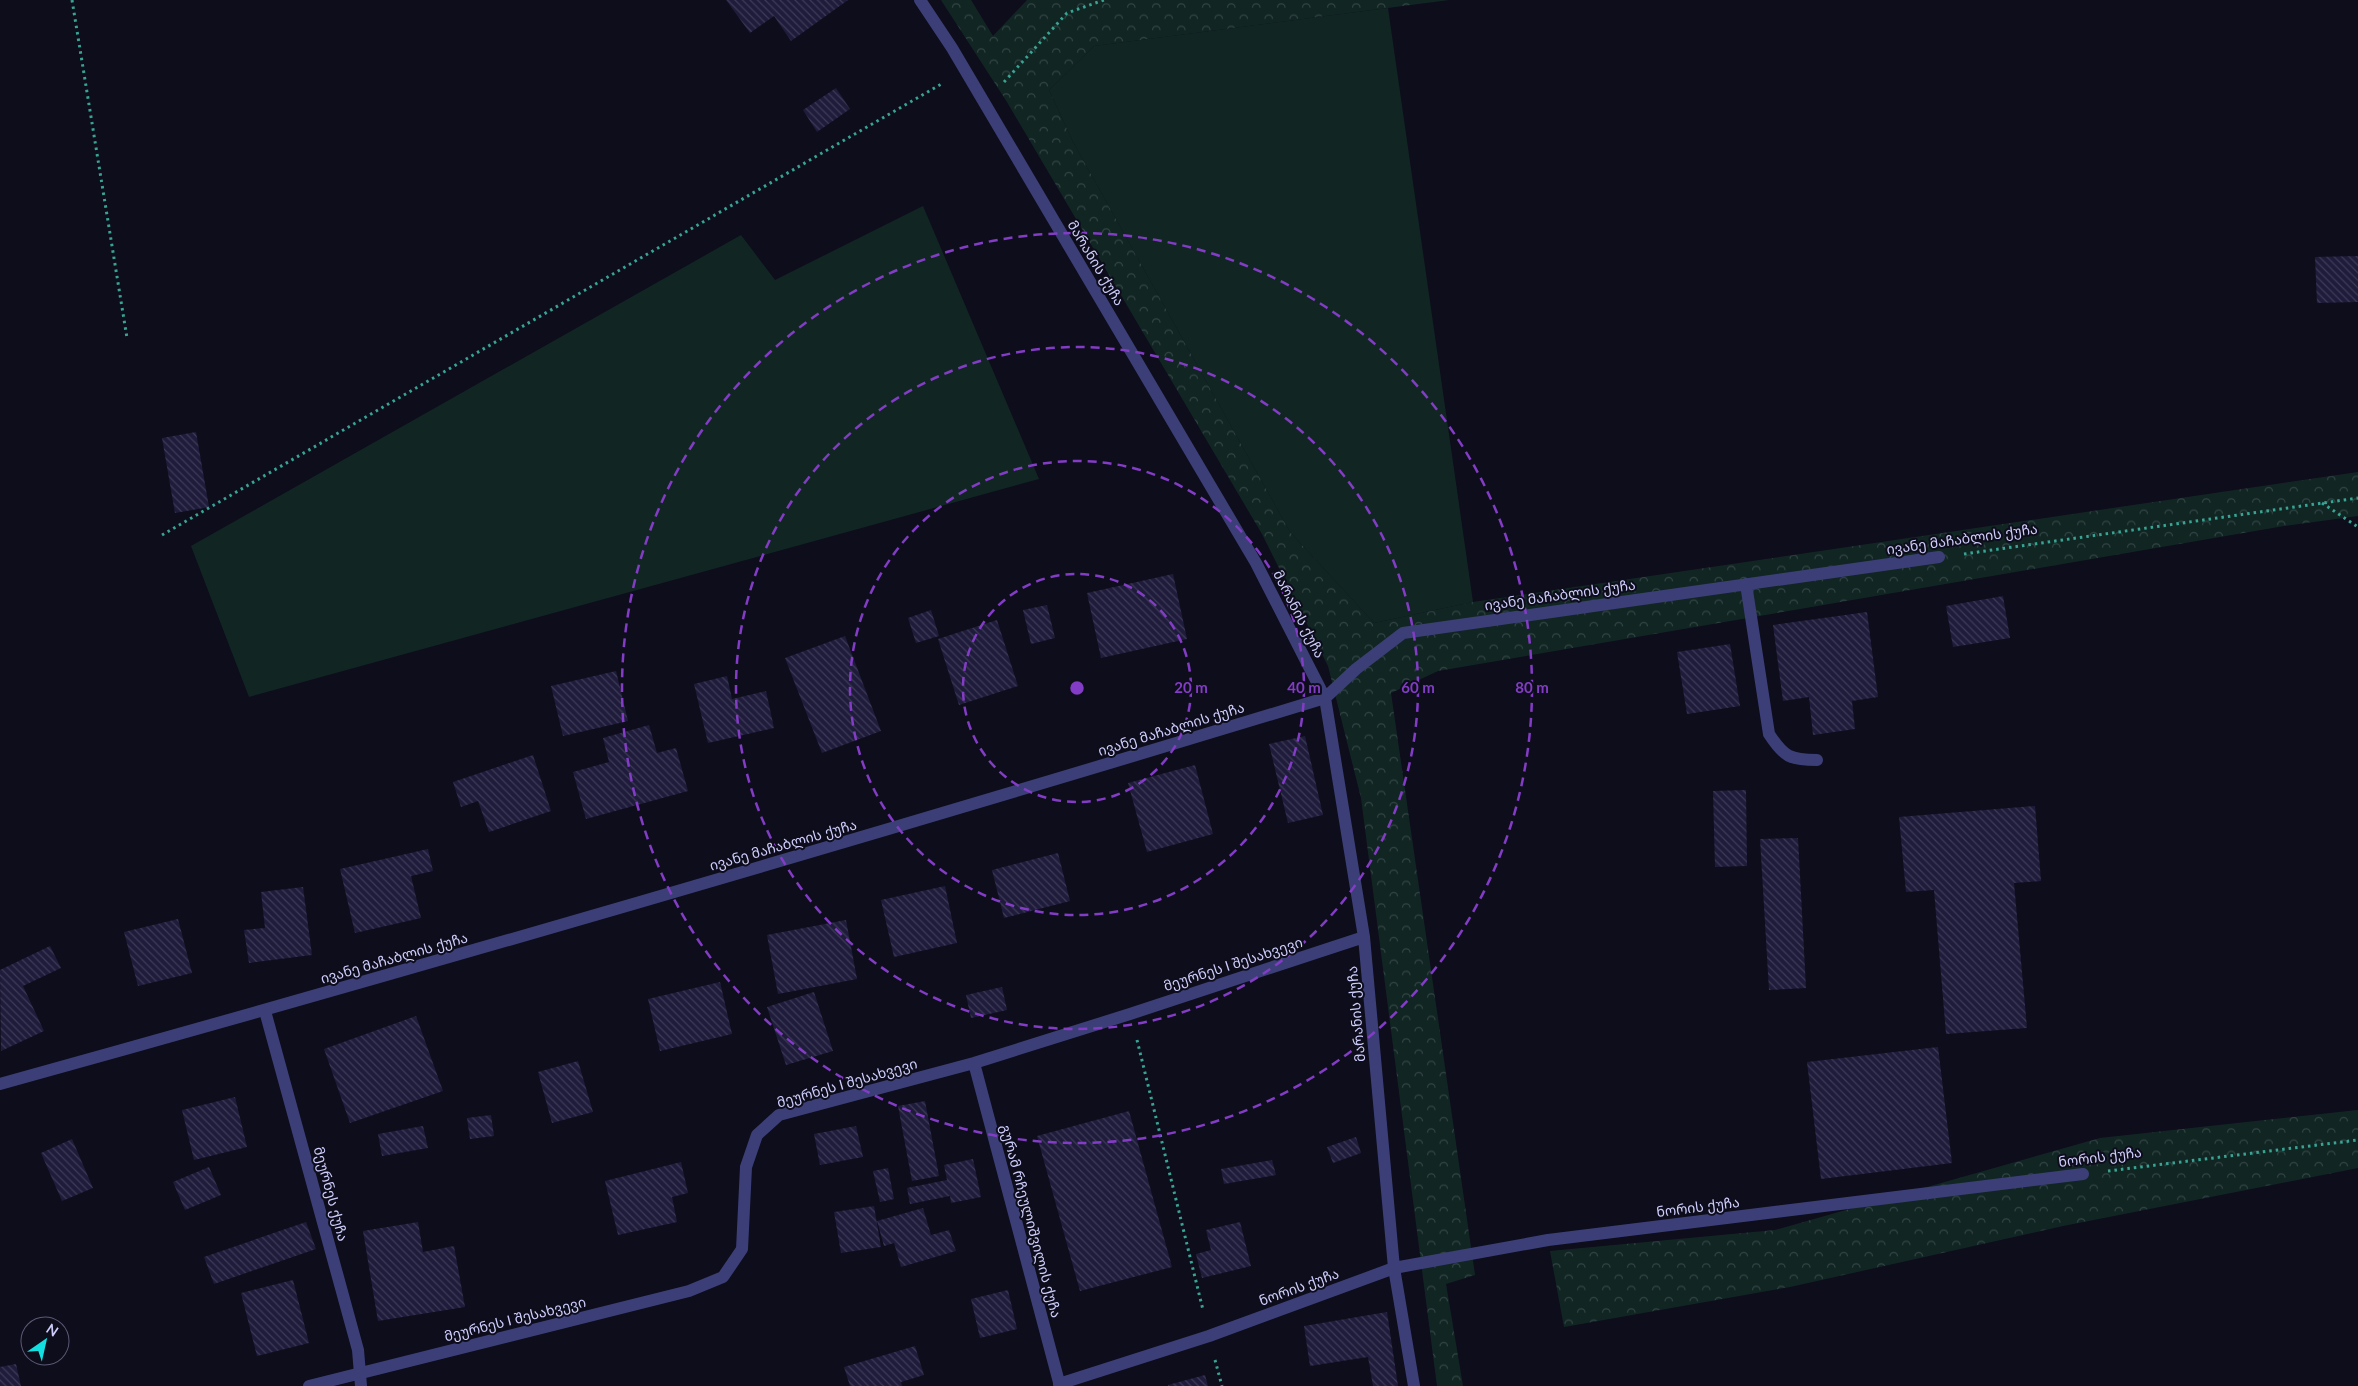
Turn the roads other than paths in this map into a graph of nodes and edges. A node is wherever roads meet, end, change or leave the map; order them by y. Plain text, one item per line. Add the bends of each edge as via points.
1 (920, 0) edge
2 (1939, 557) road end
3 (1746, 584) junction
4 (1325, 698) junction
5 (1817, 760) dead end
6 (1364, 936) junction
7 (265, 1011) junction
8 (974, 1063) junction
9 (0, 1084) edge
10 (2083, 1174) road end
11 (1394, 1268) junction
12 (361, 1372) junction
13 (1060, 1385) edge
14 (309, 1386) edge
15 (361, 1386) edge
16 (1414, 1386) edge

1 - 4 street, მარანის ქუჩა via 985,103 1256,564
2 - 3 street, ივანე მაჩაბლის ქუჩა
3 - 4 street, ივანე მაჩაბლის ქუჩა via 1403,632 1356,668
3 - 5 street via 1769,734 1780,752 1799,760
4 - 6 street, მარანის ქუჩა
4 - 7 street, ივანე მაჩაბლის ქუჩა via 959,809
6 - 8 street, მეურნეს I შესახვევი
6 - 11 street, მარანის ქუჩა
7 - 9 street, ივანე მაჩაბლის ქუჩა
7 - 12 street, მეურნეს ქუჩა
8 - 12 street, მეურნეს I შესახვევი via 779,1115 757,1135 746,1167 742,1249 722,1277 690,1292
8 - 13 street, გურამ რჩეულიშვილის ქუჩა
10 - 11 street, ნორის ქუჩა via 1548,1240
11 - 13 street, ნორის ქუჩა via 1209,1336
11 - 16 street, მარანის ქუჩა
12 - 14 street, მეურნეს I შესახვევი
12 - 15 street, მეურნეს ქუჩა

